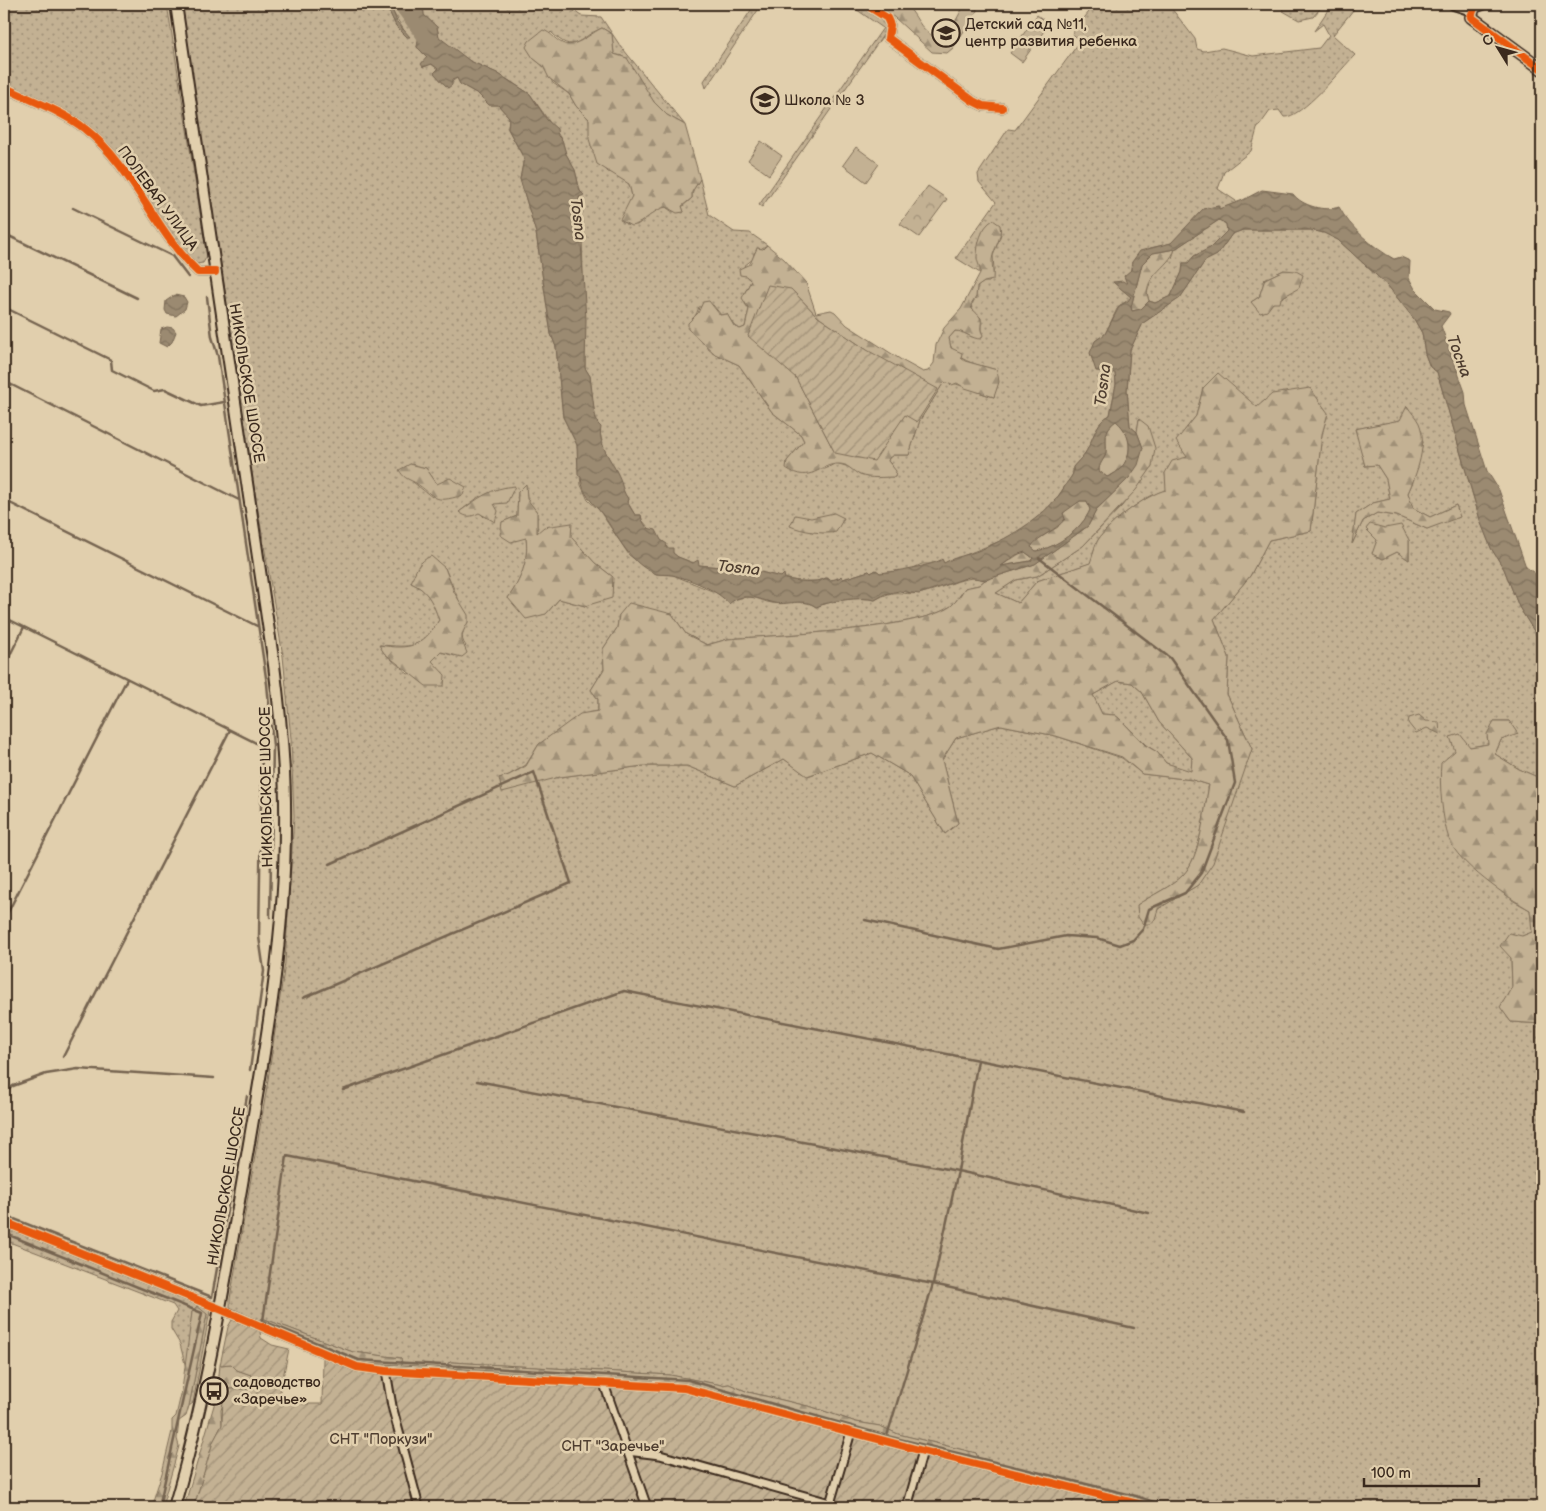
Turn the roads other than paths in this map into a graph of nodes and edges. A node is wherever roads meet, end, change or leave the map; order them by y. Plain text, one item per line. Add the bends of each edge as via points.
1 (176, 4) edge
2 (865, 4) edge
3 (1454, 4) edge
4 (1484, 4) edge
5 (1474, 8) junction
6 (1542, 68) edge
7 (4, 87) edge
8 (1002, 108) dead end
9 (215, 272) junction
10 (4, 1222) edge
11 (220, 1309) junction
12 (386, 1371) junction
13 (604, 1384) junction
14 (852, 1432) junction
15 (627, 1451) junction
16 (923, 1451) junction
17 (829, 1505) edge
18 (174, 1507) edge
19 (419, 1507) edge
20 (647, 1507) edge
21 (906, 1507) edge
22 (1150, 1507) edge

1 - 9 main road, НИКОЛЬСКОЕ ШОССЕ
2 - 8 street via 887,18 890,24 888,38 901,48 974,101 983,106
3 - 5 main road via 1466,9
4 - 5 main road
5 - 6 main road via 1471,17
7 - 9 street, ПОЛЕВАЯ УЛИЦА via 85,129 132,183 186,260 198,272
9 - 11 main road, НИКОЛЬСКОЕ ШОССЕ via 278,694 285,828 280,921 268,1026
10 - 11 street
11 - 12 street via 357,1368
11 - 18 main road, НИКОЛЬСКОЕ ШОССЕ via 199,1413
12 - 13 street
12 - 19 street
13 - 14 street via 684,1388
13 - 15 street
14 - 16 street
14 - 17 street
15 - 17 street via 660,1455
15 - 20 street
16 - 21 street
16 - 22 street

